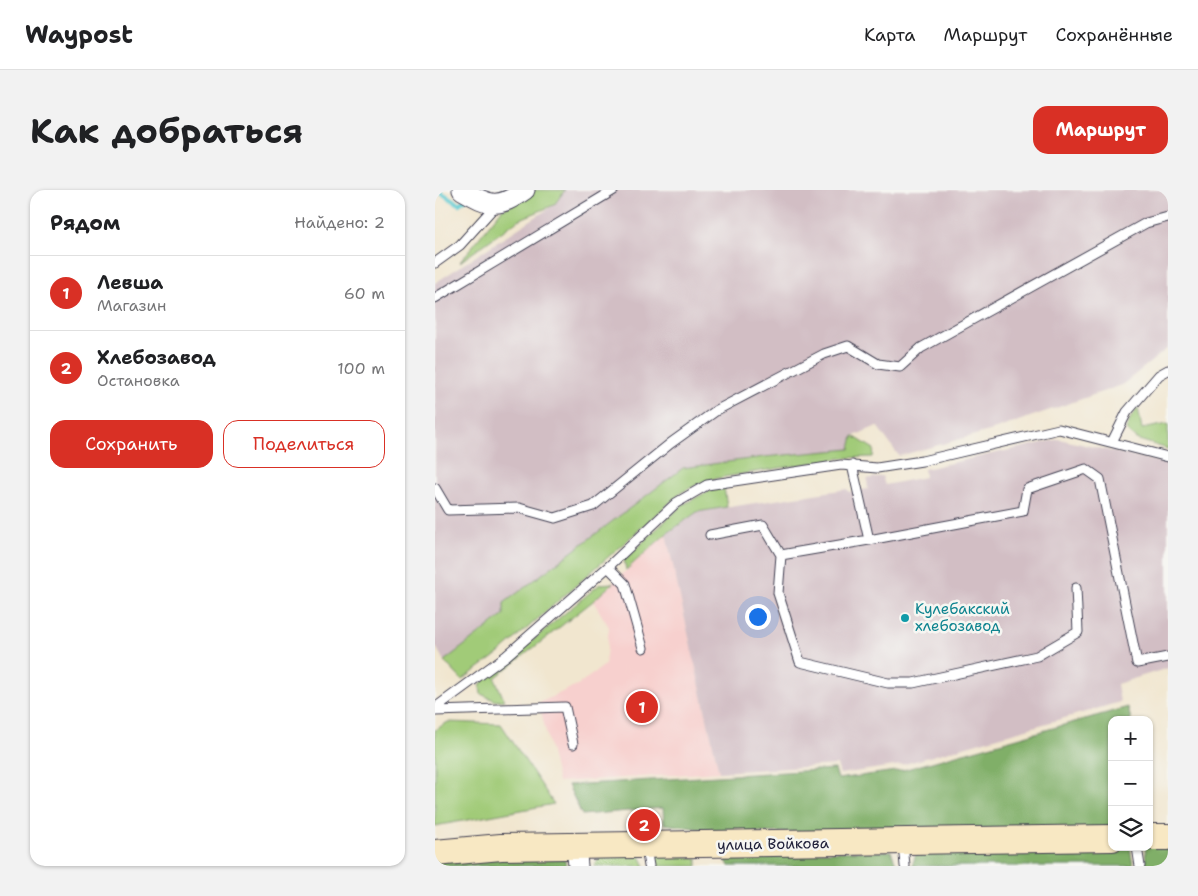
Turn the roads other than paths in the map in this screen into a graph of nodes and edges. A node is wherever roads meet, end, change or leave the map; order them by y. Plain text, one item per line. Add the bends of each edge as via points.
1 (462, 190) edge
2 (525, 190) edge
3 (613, 190) edge
4 (496, 204) junction
5 (1168, 217) edge
6 (435, 263) edge
7 (435, 298) edge
8 (1168, 370) edge
9 (1112, 442) junction
10 (1168, 457) edge
11 (852, 465) junction
12 (435, 488) edge
13 (710, 535) dead end
14 (869, 540) junction
15 (781, 555) junction
16 (608, 567) junction
17 (1076, 588) dead end
18 (643, 648) dead end
19 (1168, 657) edge
20 (435, 710) edge
21 (573, 744) dead end
22 (1168, 837) edge
23 (1108, 838) edge
24 (1153, 838) edge
25 (1138, 851) edge
26 (435, 853) edge
27 (904, 854) edge
28 (647, 855) edge
29 (577, 856) edge
30 (1140, 866) edge

1 - 4 street via 477,199
2 - 4 street
3 - 7 lane
4 - 6 lane via 460,245
5 - 12 lane via 1146,223 921,348 900,366 878,364 847,346 824,354 717,410 593,506 555,518 519,508 448,510
8 - 9 lane via 1159,375 1127,412
9 - 10 lane
9 - 11 lane via 1059,429 877,468
11 - 14 lane
11 - 16 lane via 707,485 676,503
13 - 15 lane via 763,525
14 - 15 lane
14 - 19 lane via 1023,512 1027,489 1086,469 1100,479 1137,663
15 - 17 lane via 779,593 800,662 888,683 913,682 1037,656 1078,632
16 - 18 lane via 625,584
16 - 20 lane via 506,656
20 - 21 lane via 565,707
22 - 24 street
23 - 27 street, улица Войкова
25 - 30 lane
26 - 29 street, улица Войкова via 501,847
27 - 28 street, улица Войкова
28 - 29 street, улица Войкова

